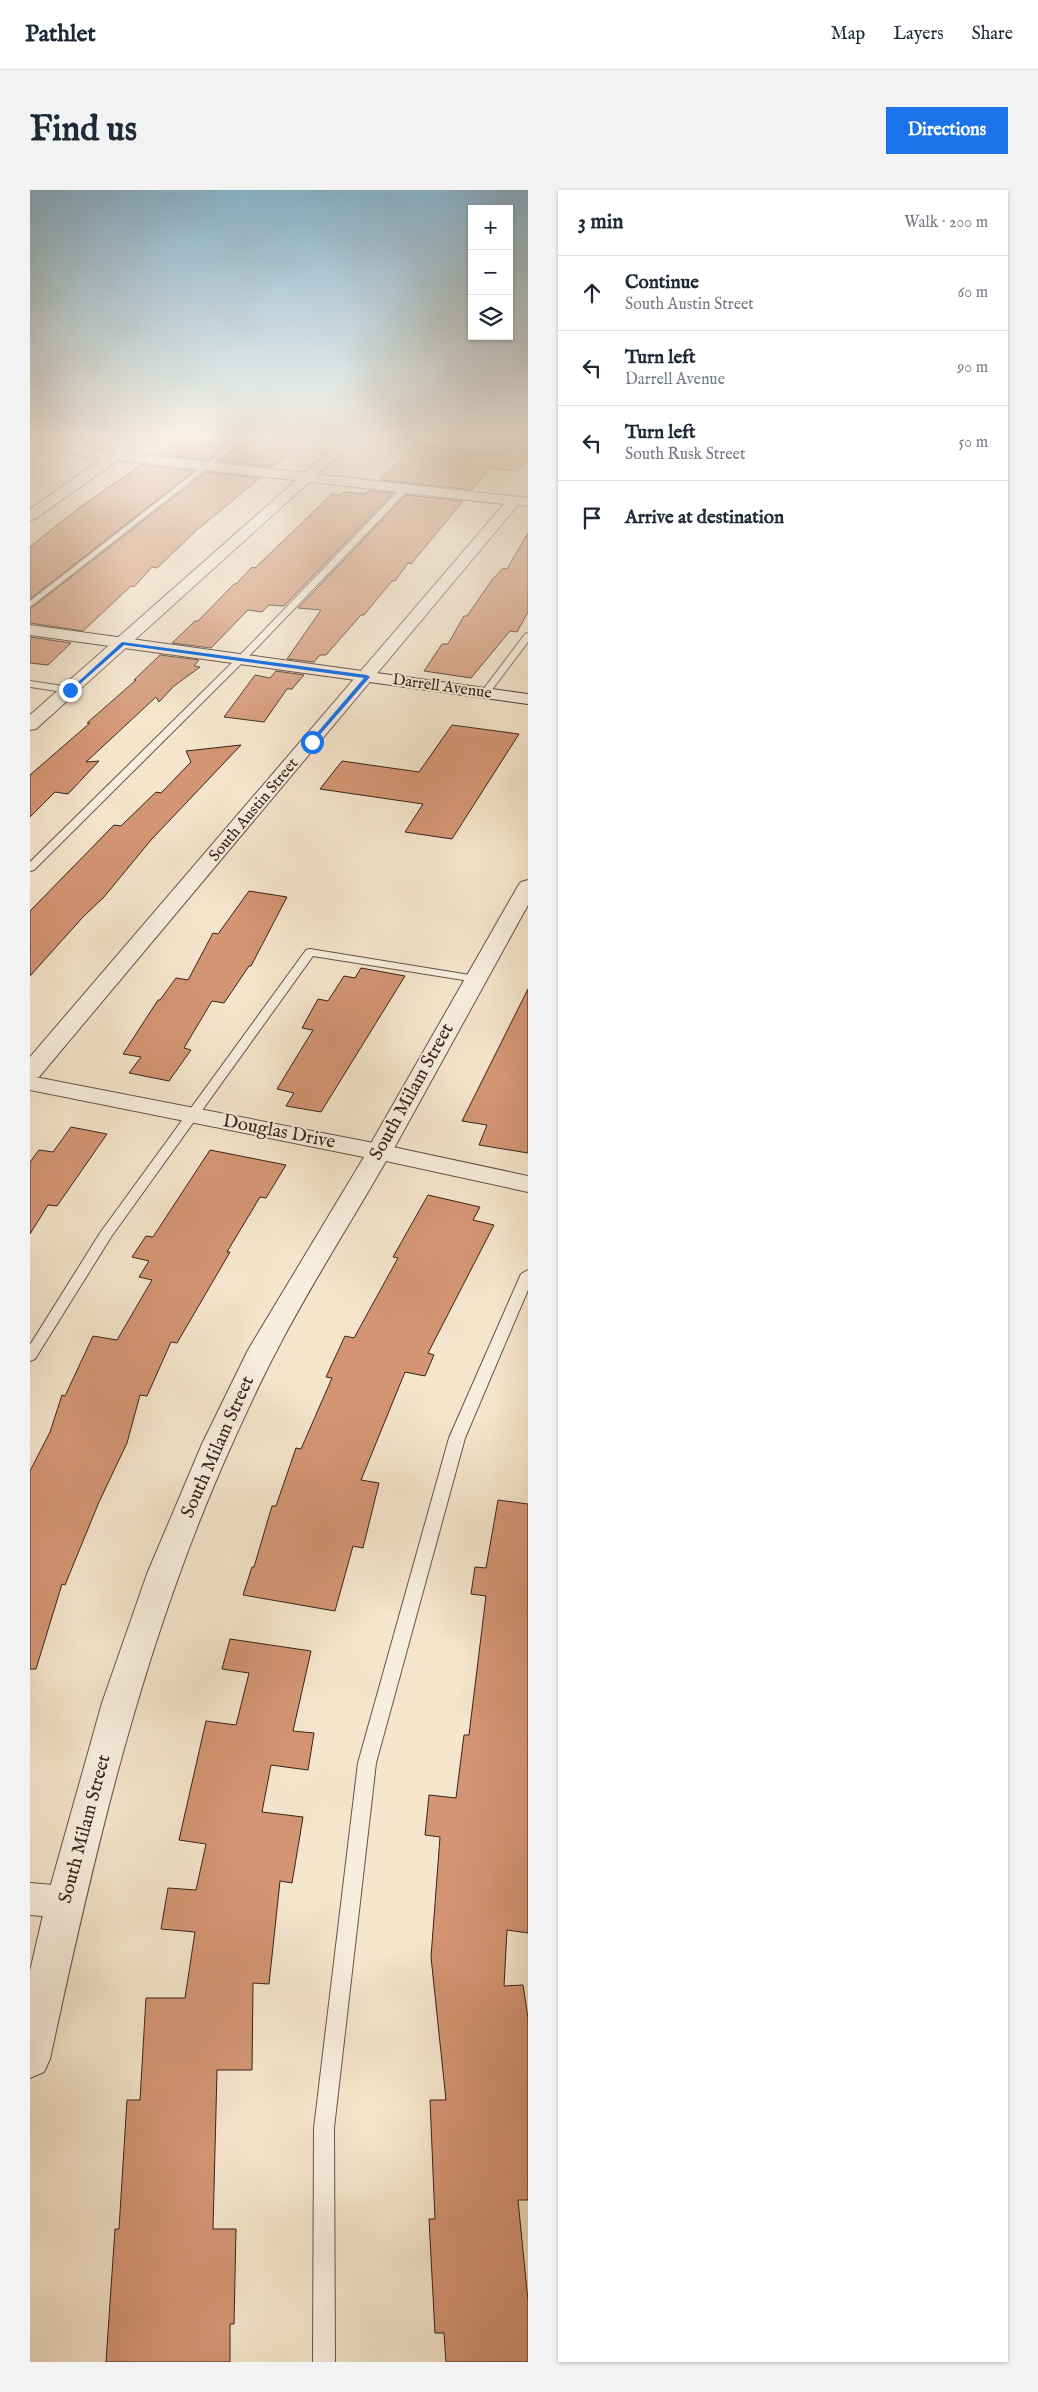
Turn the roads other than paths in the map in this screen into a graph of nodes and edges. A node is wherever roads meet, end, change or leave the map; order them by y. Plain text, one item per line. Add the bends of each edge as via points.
1 (114, 539) edge
2 (240, 539) edge
3 (356, 539) edge
4 (488, 539) edge
5 (30, 605) edge
6 (30, 630) edge
7 (528, 636) edge
8 (123, 643) junction
9 (241, 659) junction
10 (367, 677) junction
11 (30, 684) edge
12 (70, 690) junction
13 (486, 693) junction
14 (528, 699) edge
15 (30, 725) edge
16 (30, 868) edge
17 (528, 886) edge
18 (476, 979) junction
19 (30, 1072) edge
20 (30, 1083) edge
21 (191, 1115) junction
22 (379, 1152) junction
23 (528, 1184) edge
24 (528, 1274) edge
25 (30, 1356) edge
26 (47, 1901) edge
27 (30, 2059) edge
28 (324, 2362) edge

1 - 5 lane
2 - 8 street
3 - 9 lane
4 - 10 street, South Austin Street
6 - 8 street, Darrell Avenue
7 - 13 lane
8 - 9 street, Darrell Avenue
8 - 12 street
9 - 10 street, Darrell Avenue
9 - 16 lane
10 - 13 street, Darrell Avenue
10 - 19 street, South Austin Street
11 - 12 lane
12 - 15 street
13 - 14 street, Darrell Avenue
17 - 18 street, South Milam Street
18 - 21 lane via 310,952
18 - 22 street, South Milam Street
20 - 21 street, Douglas Drive
21 - 22 street, Douglas Drive
21 - 25 lane via 105,1236
22 - 23 street, Douglas Drive
22 - 26 street, South Milam Street via 262,1350 213,1453 163,1574
24 - 28 lane via 457,1438 367,1763 324,2128
26 - 27 street, South Milam Street

